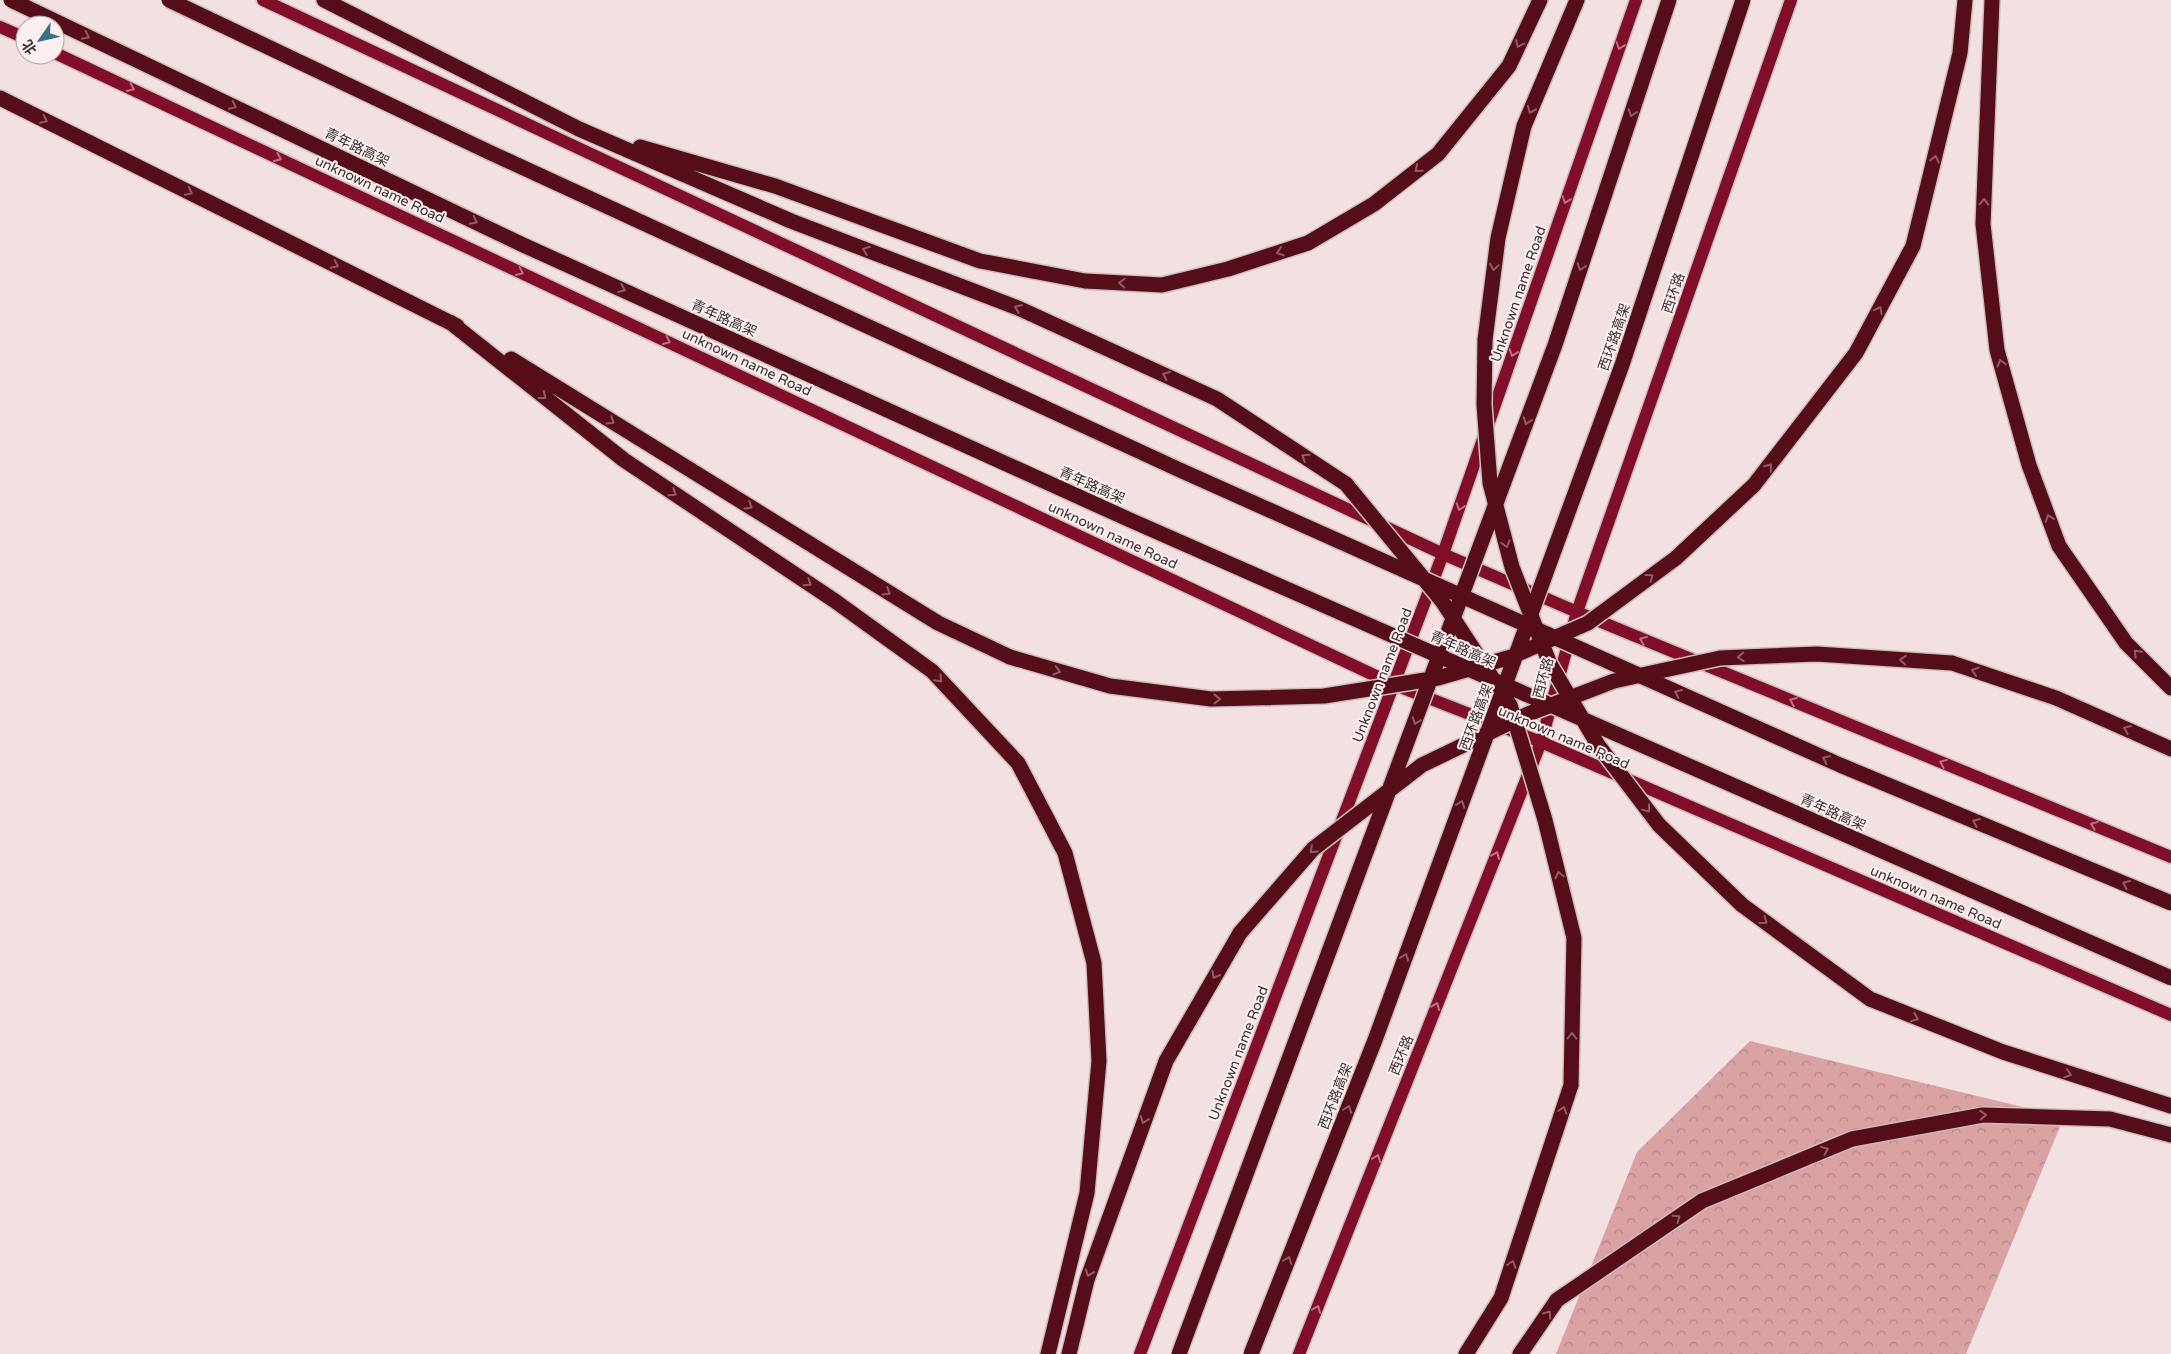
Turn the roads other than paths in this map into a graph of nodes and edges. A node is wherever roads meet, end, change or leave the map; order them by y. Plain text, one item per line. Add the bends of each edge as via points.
1 (11, 0) edge
2 (168, 0) edge
3 (264, 0) edge
4 (324, 0) edge
5 (1540, 0) edge
6 (1577, 0) edge
7 (1636, 0) edge
8 (1669, 0) edge
9 (1743, 0) edge
10 (1791, 0) edge
11 (1965, 0) edge
12 (1992, 0) edge
13 (0, 27) edge
14 (15, 34) edge
15 (65, 57) edge
16 (0, 98) edge
17 (579, 129) junction
18 (450, 322) junction
19 (1443, 554) junction
20 (1577, 612) junction
21 (1395, 685) junction
22 (2171, 688) edge
23 (1541, 742) junction
24 (2171, 749) edge
25 (2171, 857) edge
26 (2171, 903) edge
27 (2171, 978) edge
28 (2171, 1015) edge
29 (2171, 1106) edge
30 (2171, 1135) edge
31 (1048, 1354) edge
32 (1069, 1354) edge
33 (1140, 1354) edge
34 (1179, 1354) edge
35 (1251, 1354) edge
36 (1299, 1354) edge
37 (1466, 1354) edge
38 (1520, 1354) edge

1 -> 27 highway, 青年路高架, bridge via 521,244 1120,516
26 -> 2 highway, bridge via 1840,766 1191,475 491,153
3 - 19 main road
4 - 17 highway
5 -> 17 highway via 1509,66 1438,154 1374,204 1308,243 1228,269 1162,285 1085,282 980,262 775,186
6 -> 29 highway, bridge via 1524,126 1498,238 1485,340 1484,405 1490,483 1512,566 1550,664 1598,745 1659,825 1742,905 1870,999 2003,1052
7 -> 19 main road, Unknown name Road
8 -> 34 highway, bridge via 1555,345
35 -> 9 highway, 西环路高架, bridge via 1375,1040 1618,374
10 - 20 main road, 西环路
18 -> 11 highway, bridge via 938,624 1010,657 1110,686 1211,699 1324,696 1438,678 1511,657 1588,623 1676,558 1754,485 1856,353 1913,246 1960,53
22 -> 12 highway via 2126,642 2059,546 2029,465 1997,350 1983,224
13 - 14 main road
15 -> 21 main road, unknown name Road
16 -> 18 highway
37 -> 17 highway, bridge via 1501,1298 1571,1085 1574,938 1545,820 1510,705 1442,601 1346,484 1218,399 1018,308 791,221
18 -> 31 highway via 624,460 835,601 932,671 1018,763 1065,853 1094,963 1099,1061 1088,1192
19 - 20 main road
19 - 21 main road, Unknown name Road
20 - 23 main road, 西环路
25 -> 20 main road
21 - 23 main road, unknown name Road
21 - 33 main road, Unknown name Road
23 - 28 main road, unknown name Road
36 -> 23 main road, 西环路
24 -> 32 highway, bridge via 2056,698 1952,663 1816,654 1720,658 1614,681 1528,714 1422,765 1313,850 1240,933 1166,1061 1087,1280
38 -> 30 highway via 1558,1300 1702,1201 1852,1139 1983,1114 2110,1119

